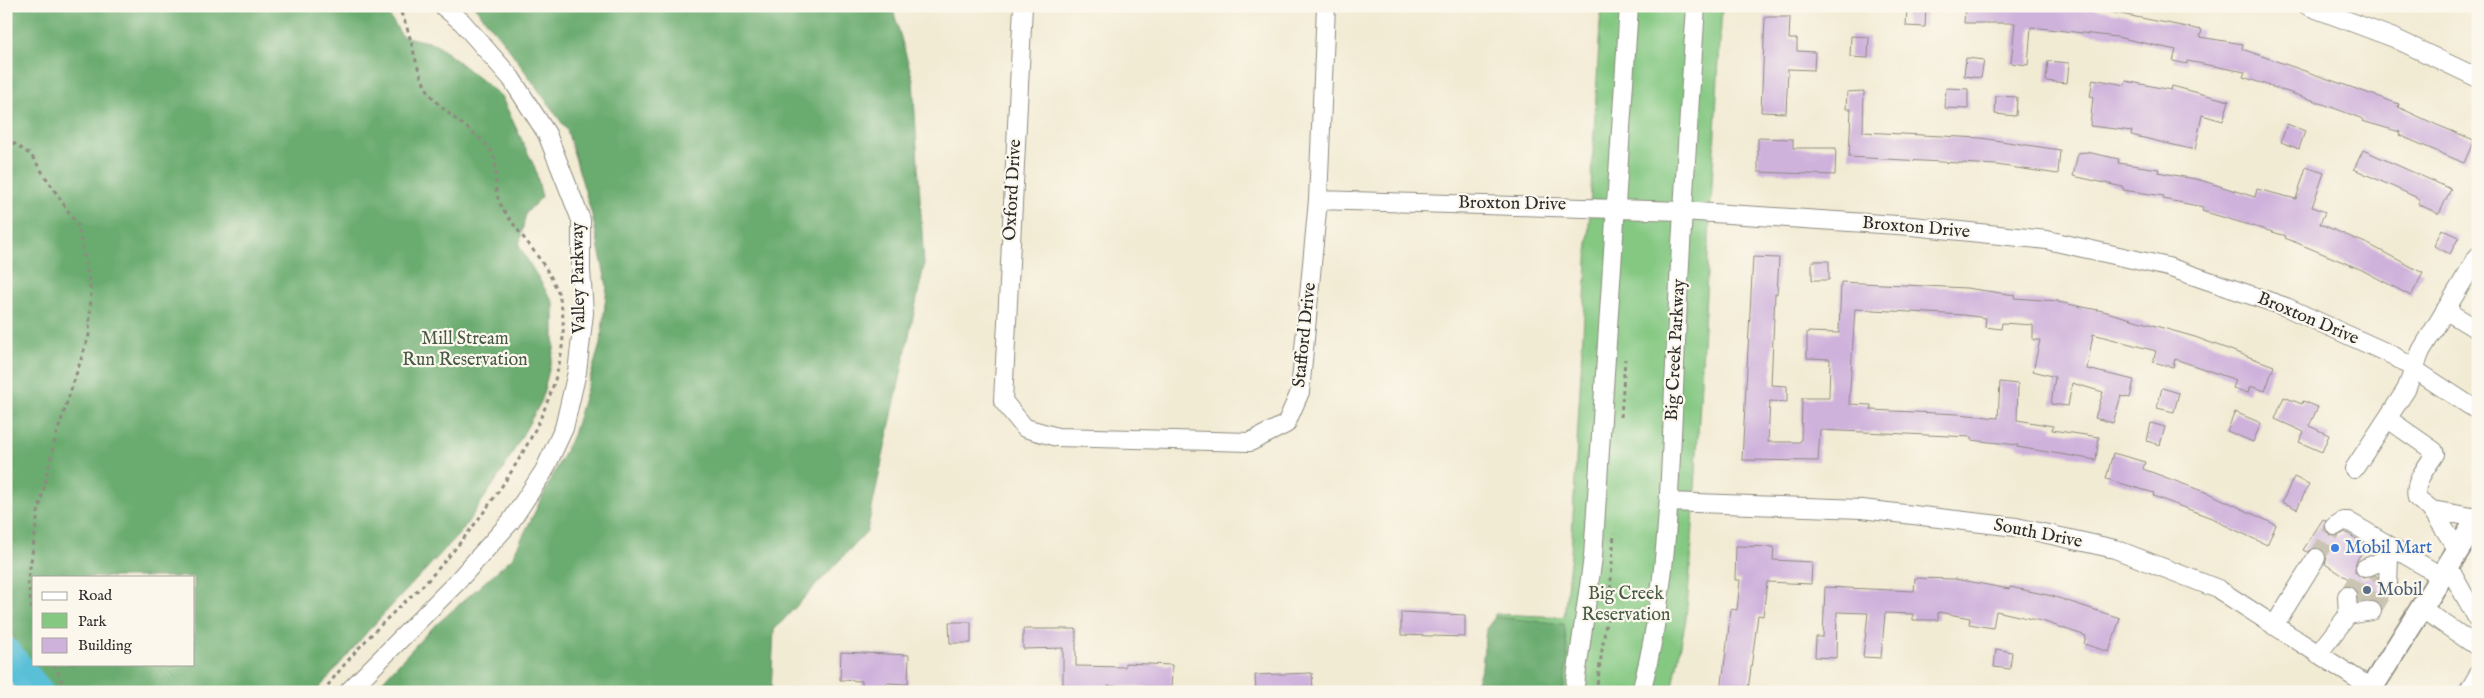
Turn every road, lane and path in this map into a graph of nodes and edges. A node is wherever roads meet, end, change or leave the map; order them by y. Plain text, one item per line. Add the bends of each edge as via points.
1 (397, 6) edge
2 (443, 6) edge
3 (1023, 6) edge
4 (1326, 6) edge
5 (1629, 6) edge
6 (1696, 6) edge
7 (2308, 6) edge
8 (2478, 78) edge
9 (6, 138) edge
10 (1318, 200) junction
11 (1616, 207) junction
12 (1682, 211) junction
13 (2478, 256) edge
14 (2445, 310) junction
15 (2478, 330) edge
16 (2416, 369) junction
17 (1003, 374) joint
18 (2478, 411) edge
19 (2388, 419) junction
20 (2354, 469) dead end
21 (1669, 502) junction
22 (2432, 510) junction
23 (2478, 518) edge
24 (2335, 526) dead end
25 (2392, 553) junction
26 (2316, 558) tunnel mouth
27 (2449, 564) junction
28 (2357, 606) tunnel mouth
29 (2421, 608) junction
30 (32, 610) edge
31 (2478, 620) edge
32 (2274, 626) junction
33 (2478, 647) edge
34 (2318, 654) junction
35 (55, 666) edge
36 (2478, 675) edge
37 (2370, 690) edge
38 (67, 692) edge
39 (323, 692) edge
40 (348, 692) edge
41 (1574, 692) edge
42 (1641, 692) edge
43 (2468, 692) edge

1 - 39 path via 408,30 420,78 431,96 493,154 498,199 550,277 557,293 562,321 561,341 547,400 530,441 509,477 428,580 355,652
2 - 40 street, Valley Parkway via 462,22 511,78 547,134 581,220 584,313 577,372 564,428 544,472 511,521 455,584
3 - 17 street, Oxford Drive
4 - 10 street, Stafford Drive
5 - 11 street
6 - 12 street, Big Creek Parkway
7 - 8 street via 2394,38
9 - 30 path via 32,155 78,226 91,292 90,335 55,439 38,513 28,582
10 - 11 street, Broxton Drive
10 - 17 street, Stafford Drive via 1300,392 1286,424 1250,442 1057,437 1025,428 1003,401
11 - 12 street, Broxton Drive
11 - 41 street via 1593,557
12 - 16 street, Broxton Drive via 1912,226 2047,240 2168,267 2286,307
12 - 21 street, Big Creek Parkway
13 - 14 street
14 - 15 street
14 - 16 street via 2421,351
16 - 18 street, Broxton Drive
16 - 19 street
19 - 20 street
19 - 22 street via 2434,451 2415,491 2417,498
21 - 32 street, South Drive via 1862,509 2016,527 2123,553 2218,589
21 - 42 street, Big Creek Parkway via 1659,601
22 - 23 street
22 - 27 street
23 - 27 main road
24 - 25 street via 2348,521 2372,535
25 - 25 street via 2377,576
25 - 27 street
26 - 32 street
27 - 29 main road
27 - 31 street
28 - 34 street
29 - 33 street
29 - 37 main road
32 - 34 street, South Drive
34 - 37 street, South Drive
35 - 38 path
36 - 43 street

